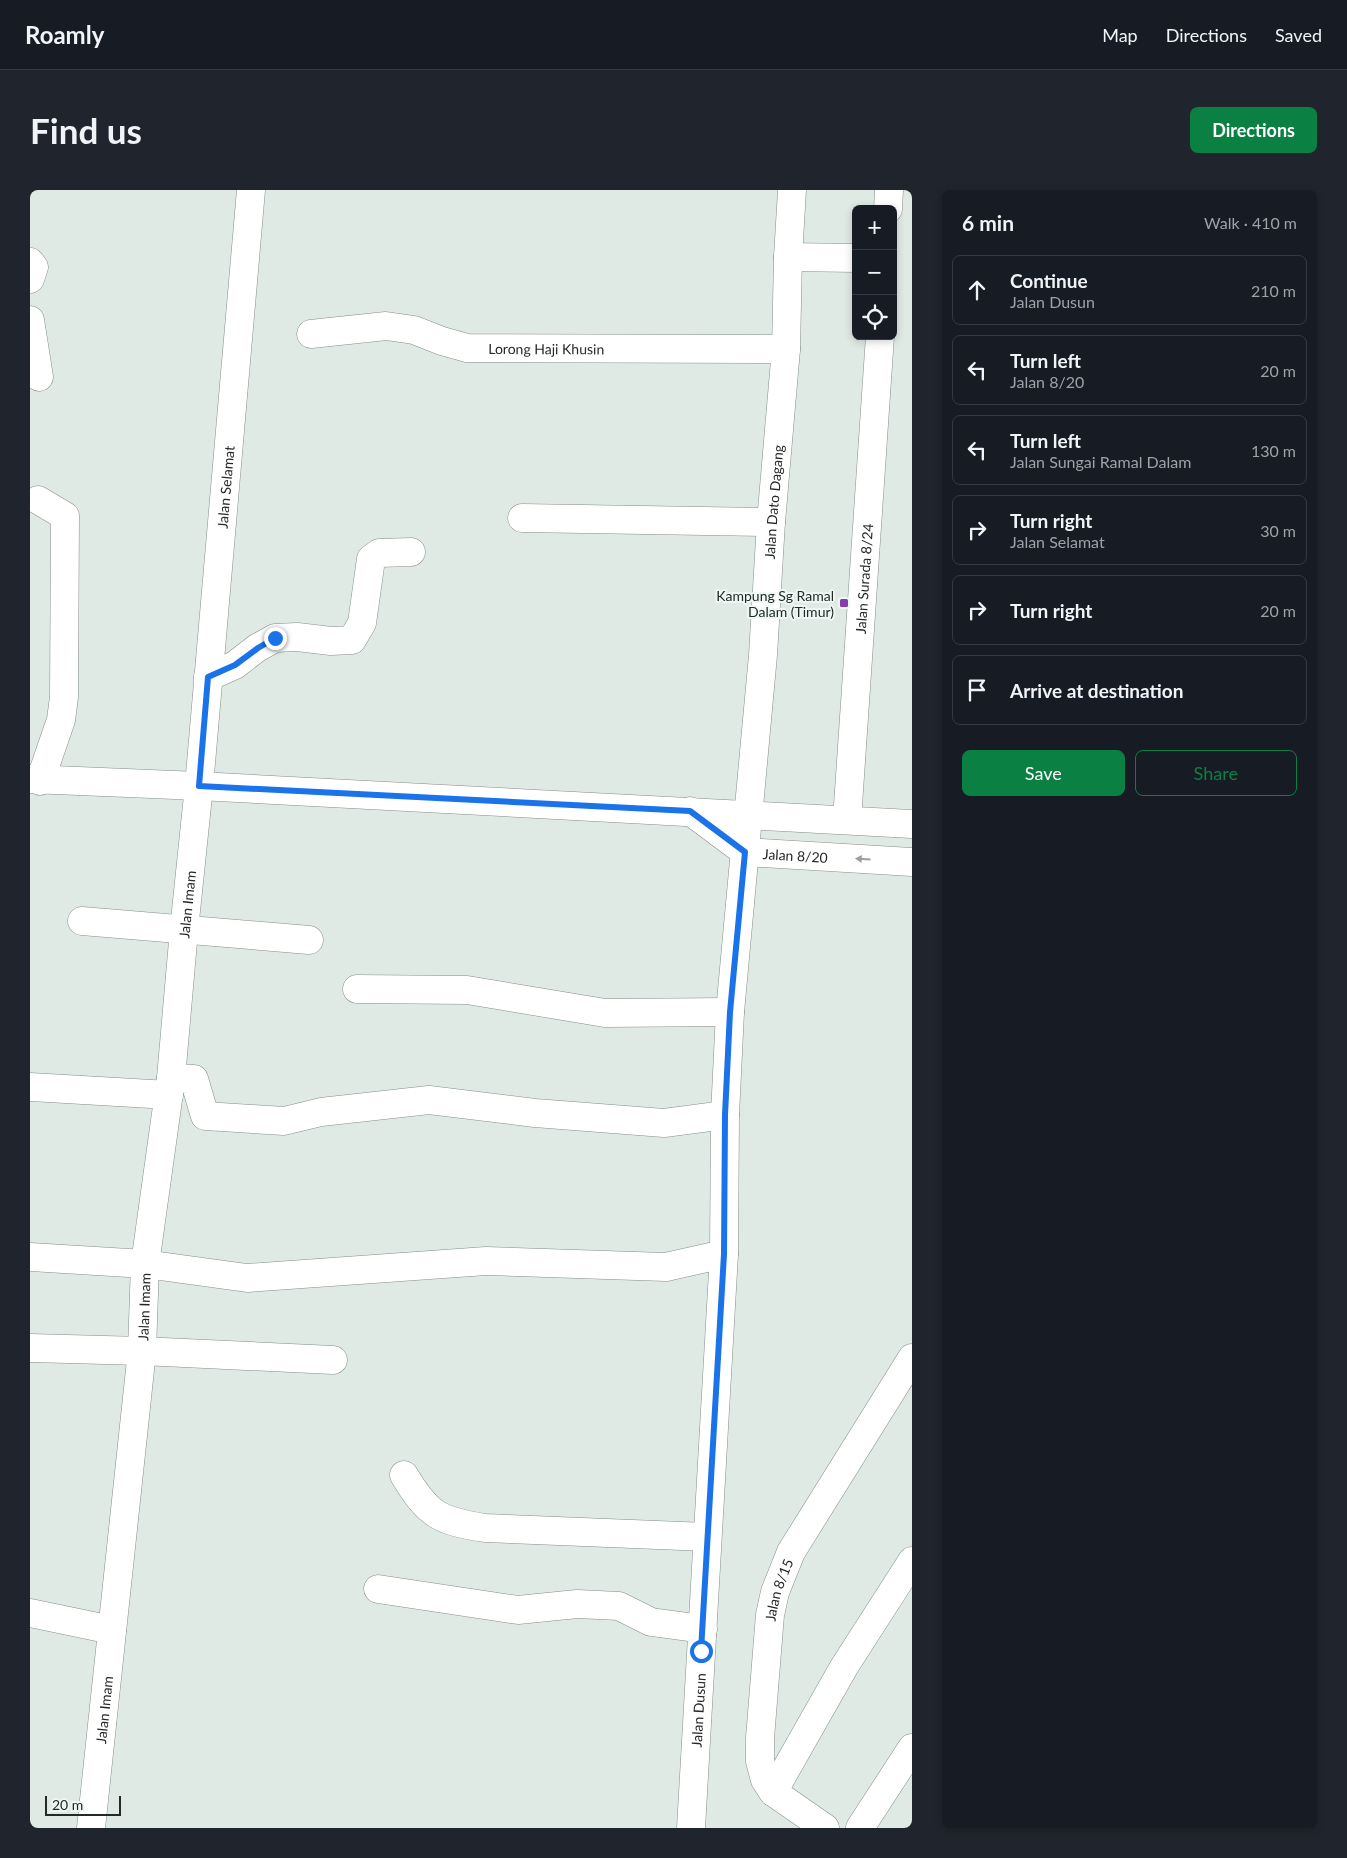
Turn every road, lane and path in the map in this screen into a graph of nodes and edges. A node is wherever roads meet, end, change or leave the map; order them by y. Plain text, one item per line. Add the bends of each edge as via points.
1 (251, 190) edge
2 (792, 190) edge
3 (889, 190) edge
4 (888, 205) edge
5 (788, 257) junction
6 (852, 258) edge
7 (30, 262) edge
8 (30, 279) edge
9 (30, 320) edge
10 (311, 334) dead end
11 (880, 340) edge
12 (786, 349) junction
13 (39, 377) dead end
14 (38, 500) dead end
15 (522, 518) dead end
16 (771, 522) junction
17 (412, 552) dead end
18 (208, 677) junction
19 (35, 780) edge
20 (199, 786) junction
21 (690, 811) junction
22 (749, 814) junction
23 (847, 820) junction
24 (912, 824) edge
25 (745, 852) junction
26 (912, 862) edge
27 (82, 921) dead end
28 (184, 930) junction
29 (310, 940) dead end
30 (356, 989) dead end
31 (730, 1012) junction
32 (170, 1086) junction
33 (30, 1087) edge
34 (725, 1115) junction
35 (724, 1254) junction
36 (30, 1257) edge
37 (145, 1264) junction
38 (30, 1348) edge
39 (142, 1351) junction
40 (912, 1358) edge
41 (333, 1360) dead end
42 (404, 1475) dead end
43 (708, 1537) junction
44 (912, 1561) edge
45 (378, 1589) dead end
46 (30, 1612) edge
47 (703, 1629) junction
48 (112, 1630) junction
49 (912, 1748) edge
50 (773, 1792) junction
51 (92, 1828) edge
52 (691, 1828) edge
53 (826, 1828) edge
54 (860, 1828) edge

1 - 18 street, Jalan Selamat
2 - 5 street, Jalan Dato Dagang
3 - 4 street
5 - 6 street
5 - 12 street, Jalan Dato Dagang
7 - 8 street via 34,267
9 - 13 street
10 - 12 street, Lorong Haji Khusin via 386,326 414,330 467,348
11 - 23 street, Jalan Surada 8/24
12 - 16 street, Jalan Dato Dagang
14 - 19 street via 65,516 64,697 61,720
15 - 16 street
16 - 22 street, Jalan Dato Dagang
17 - 18 street via 379,554 371,559 362,623 352,640 275,638 235,665
18 - 20 street, Jalan Selamat
19 - 20 street
20 - 21 street
20 - 28 street, Jalan Imam
21 - 22 street
21 - 25 street, Jalan 8/20
22 - 23 street
22 - 25 street, Jalan Dusun
23 - 24 street
26 -> 25 street, Jalan 8/20
25 - 31 street, Jalan Dusun
27 - 28 street
28 - 29 street
28 - 32 street, Jalan Imam
30 - 31 street via 467,990 605,1013
31 - 34 street, Jalan Dusun
32 - 33 street
32 - 34 street via 194,1079 204,1116 284,1121 321,1112 429,1100 535,1113 664,1123
32 - 37 street, Jalan Imam
34 - 35 street, Jalan Dusun
35 - 37 street via 666,1267 486,1261 247,1278
35 - 43 street, Jalan Dusun
36 - 37 street
37 - 39 street, Jalan Imam
38 - 39 street
39 - 41 street
39 - 48 street, Jalan Imam
40 - 50 street, Jalan 8/15 via 791,1552 775,1592 768,1635 760,1738 760,1761 765,1780
42 - 43 street via 418,1498 435,1514 457,1524 485,1528
43 - 47 street, Jalan Dusun
44 - 50 street via 844,1667
45 - 47 street via 518,1610 577,1604 619,1606 651,1622
46 - 48 street
47 - 52 street, Jalan Dusun
48 - 51 street, Jalan Imam
49 - 54 street
50 - 53 street

